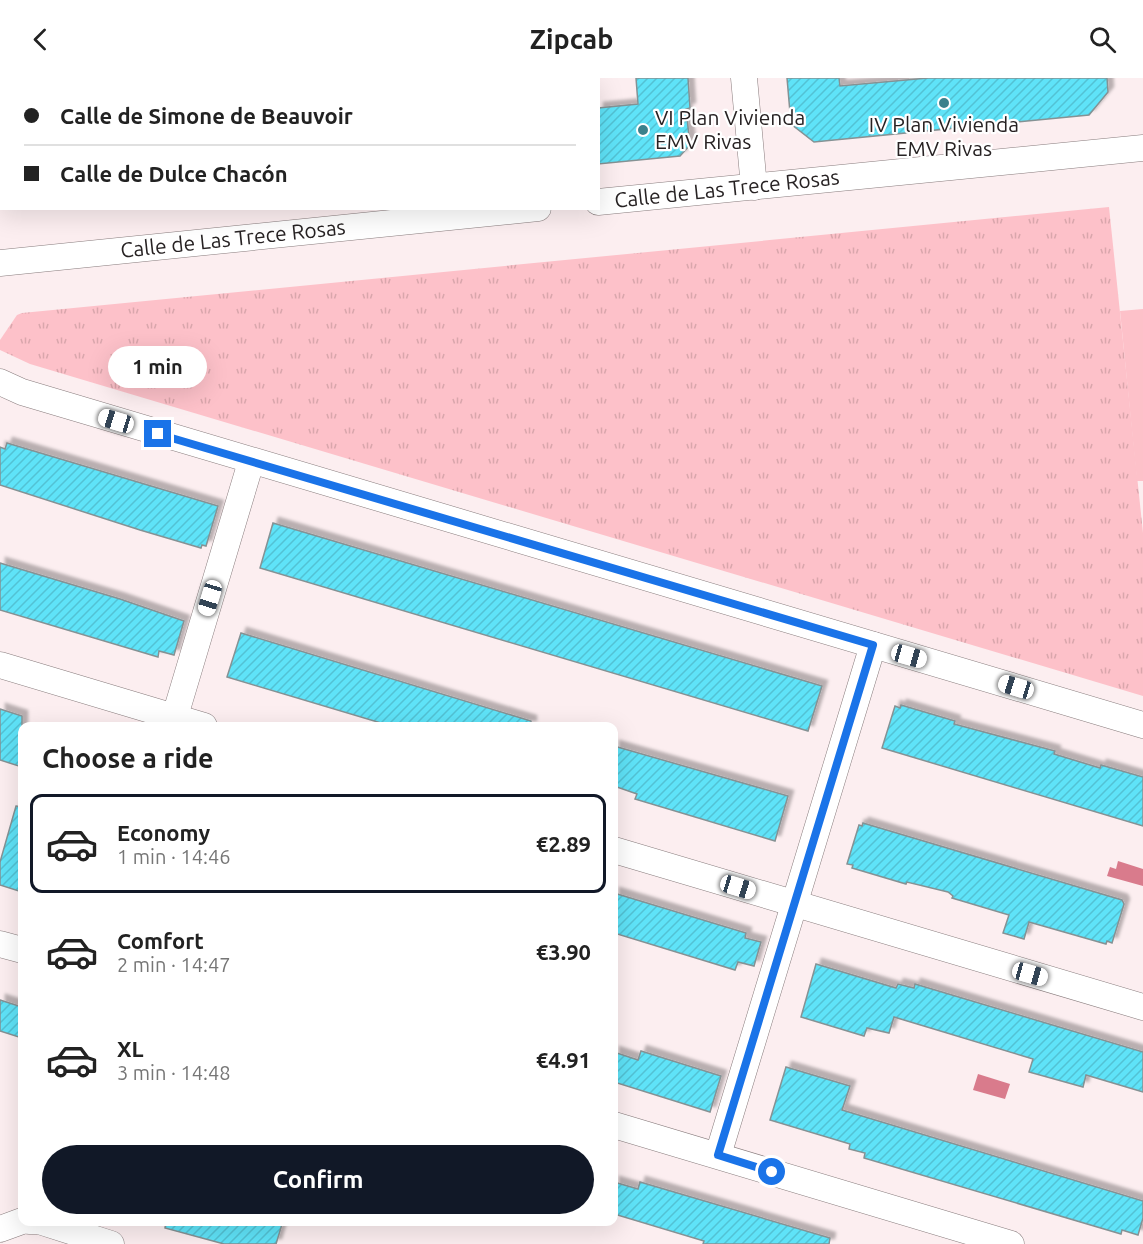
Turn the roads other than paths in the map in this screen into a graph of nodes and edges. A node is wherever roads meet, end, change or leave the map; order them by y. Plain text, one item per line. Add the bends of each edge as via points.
1 (744, 78) edge
2 (1143, 148) edge
3 (754, 187) junction
4 (600, 202) edge
5 (499, 210) edge
6 (342, 218) edge
7 (0, 263) edge
8 (0, 382) edge
9 (251, 462) junction
10 (873, 645) junction
11 (0, 665) edge
12 (173, 722) edge
13 (1143, 725) edge
14 (618, 851) edge
15 (794, 904) junction
16 (0, 944) edge
17 (18, 949) edge
18 (1143, 1007) edge
19 (618, 1126) edge
20 (718, 1155) junction
21 (18, 1222) edge
22 (55, 1226) edge
23 (0, 1228) edge
24 (111, 1244) edge
25 (1011, 1244) edge

1 - 3 street
2 - 3 street, Calle de Las Trece Rosas
3 - 4 street, Calle de Las Trece Rosas
5 - 6 street, Calle de Las Trece Rosas
6 - 7 street, Calle de Las Trece Rosas
8 - 9 street
9 - 10 street
9 - 12 street
10 - 13 street
10 - 15 street
11 - 12 street
14 - 15 street
15 - 18 street
15 - 20 street
16 - 17 street
19 - 20 street
20 - 25 street
21 - 23 street
22 - 24 street

